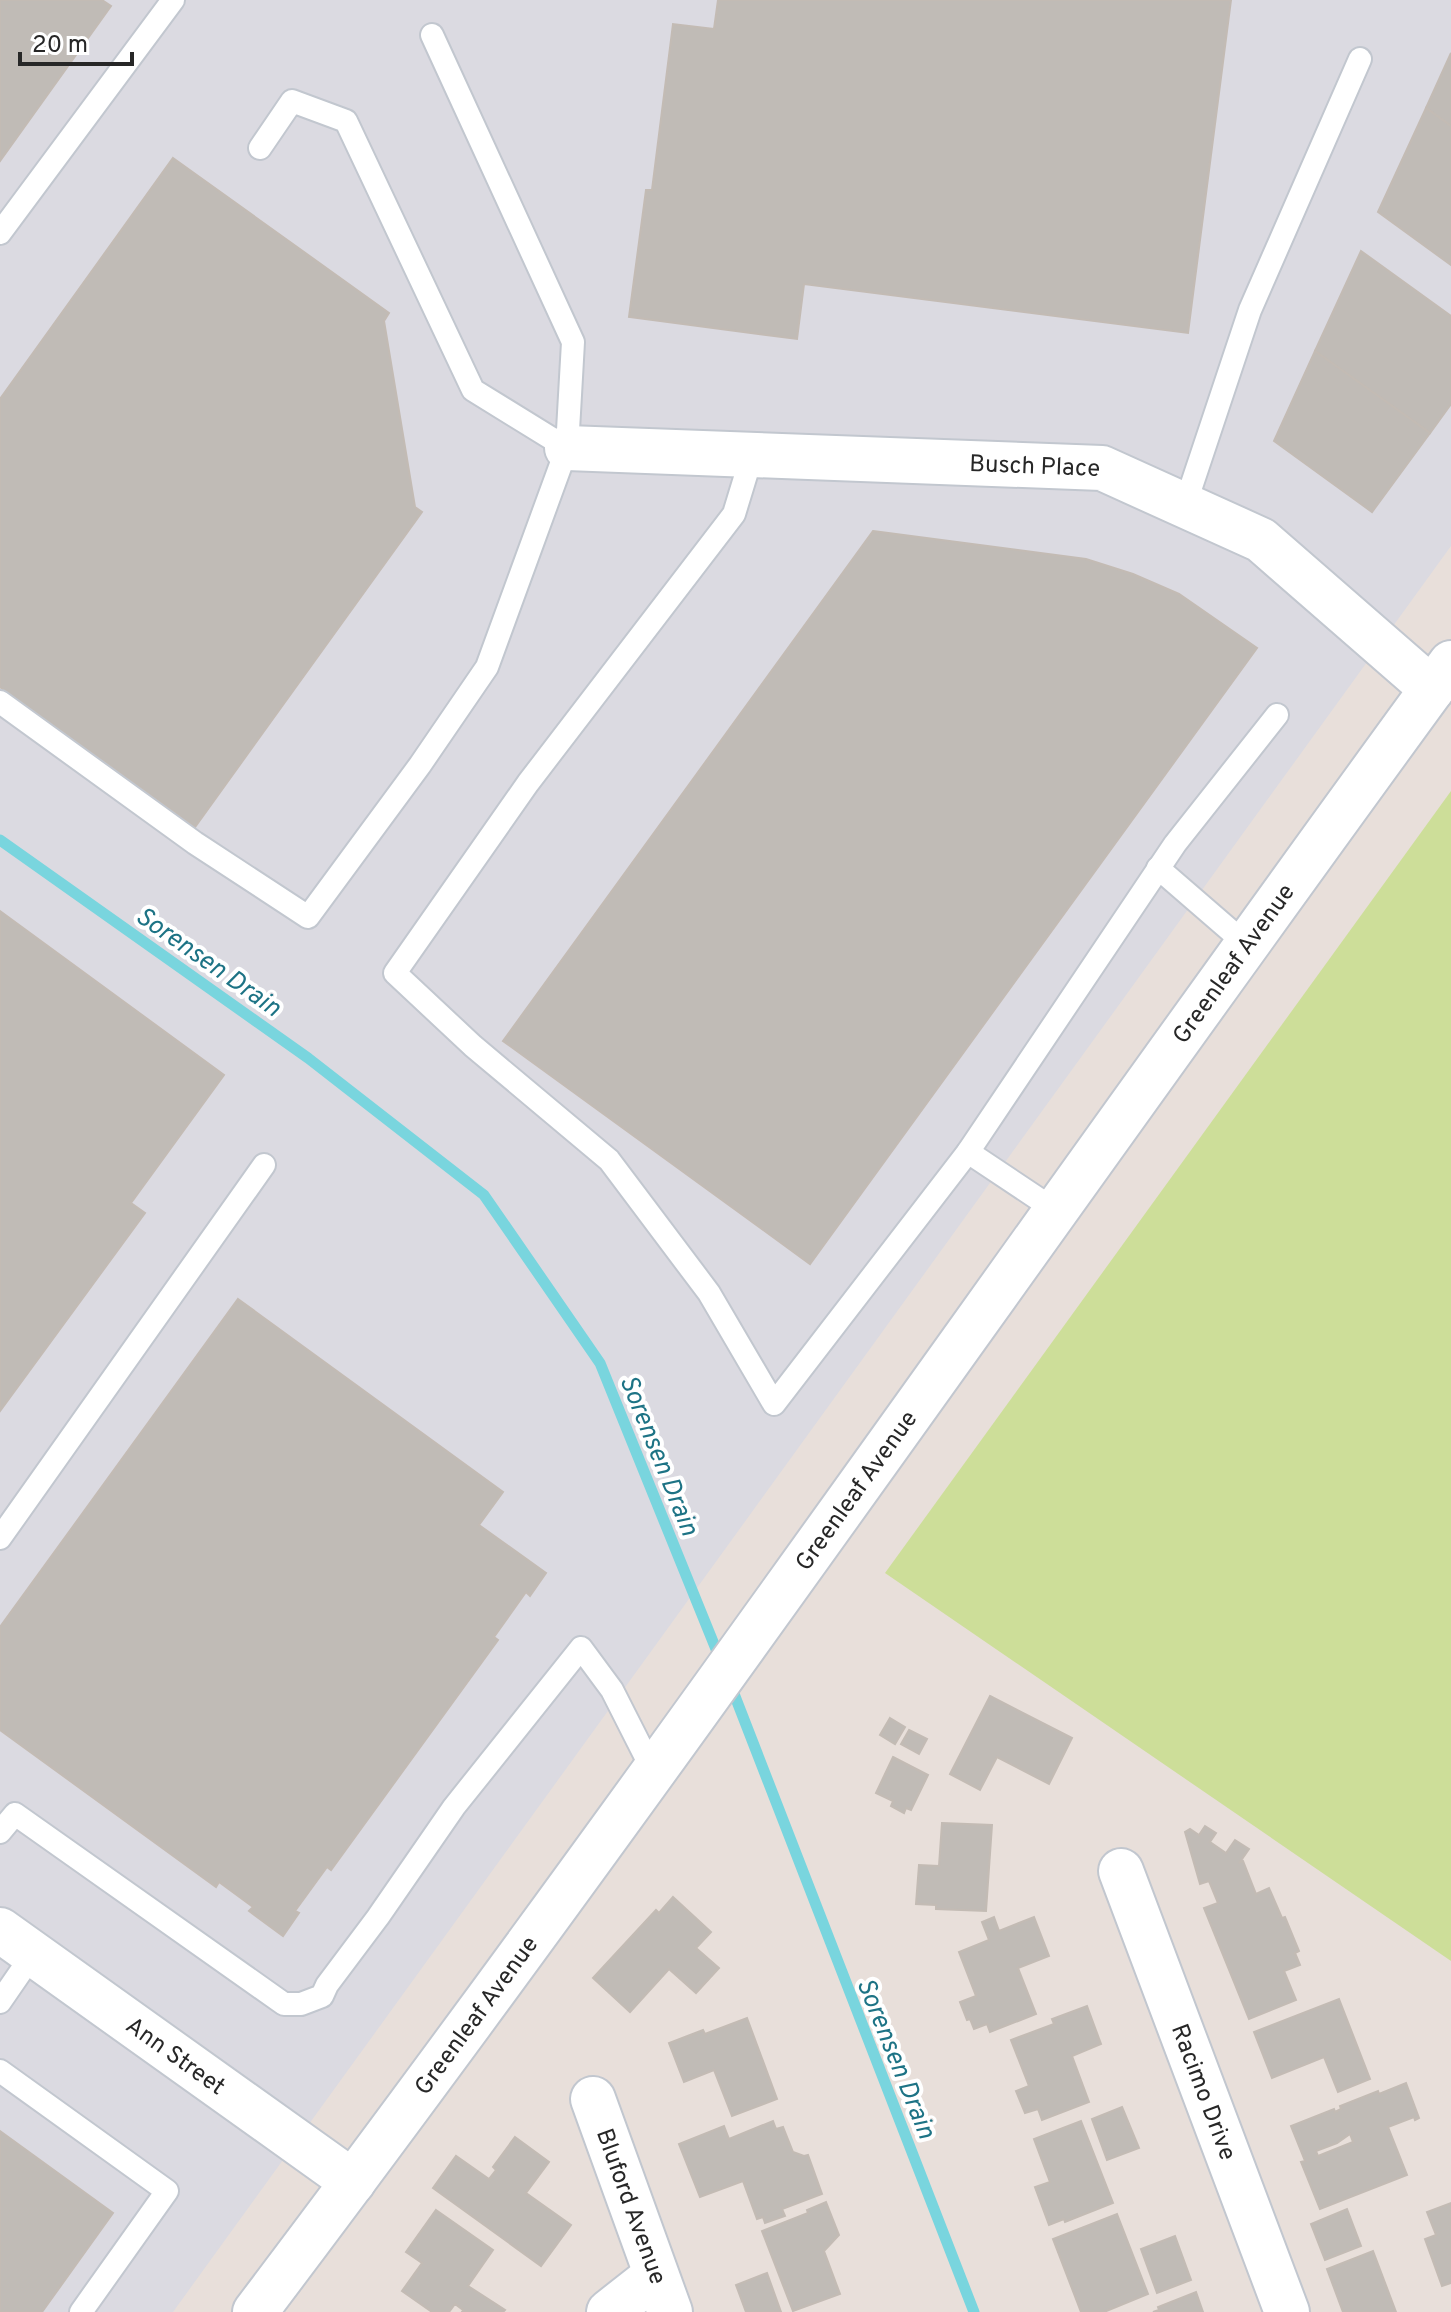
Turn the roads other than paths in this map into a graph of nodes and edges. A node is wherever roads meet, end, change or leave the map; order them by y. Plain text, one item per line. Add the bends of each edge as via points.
1 (173, 0) edge
2 (432, 35) dead end
3 (1360, 59) dead end
4 (260, 148) dead end
5 (0, 233) edge
6 (567, 448) junction
7 (752, 455) junction
8 (1185, 505) junction
9 (1442, 676) edge
10 (0, 702) edge
11 (1277, 715) dead end
12 (1158, 868) junction
13 (1247, 945) junction
14 (968, 1152) junction
15 (264, 1165) dead end
16 (1055, 1210) junction
17 (0, 1538) edge
18 (661, 1760) junction
19 (0, 1832) edge
20 (1121, 1871) dead end
21 (16, 1942) edge
22 (0, 2002) edge
23 (0, 2071) edge
24 (593, 2099) dead end
25 (353, 2182) junction
26 (663, 2294) edge
27 (81, 2312) edge
28 (255, 2312) edge
29 (609, 2312) edge
30 (1287, 2312) edge

1 - 5 lane
2 - 6 lane via 573,342
3 - 8 lane via 1250,310
4 - 6 lane via 292,101 346,121 473,390
6 - 7 street, Busch Place
6 - 10 lane via 487,667 308,917 195,843
7 - 8 street, Busch Place via 1102,468
7 - 14 lane via 734,514 528,783 395,973 609,1160 709,1293 774,1404
8 - 9 street, Busch Place via 1261,540
9 - 13 street, Greenleaf Avenue
11 - 12 lane
12 - 13 lane
12 - 14 lane
13 - 16 street, Greenleaf Avenue
14 - 16 lane
15 - 17 lane
16 - 18 street, Greenleaf Avenue
18 - 19 lane via 581,1648 454,1807 322,1996 301,2004 284,2004 15,1814
18 - 25 street, Greenleaf Avenue
20 - 30 street, Racimo Drive
21 - 22 lane
21 - 25 street, Ann Street
23 - 27 lane via 167,2191
24 - 26 street, Bluford Avenue
25 - 28 street, Greenleaf Avenue
26 - 29 street

